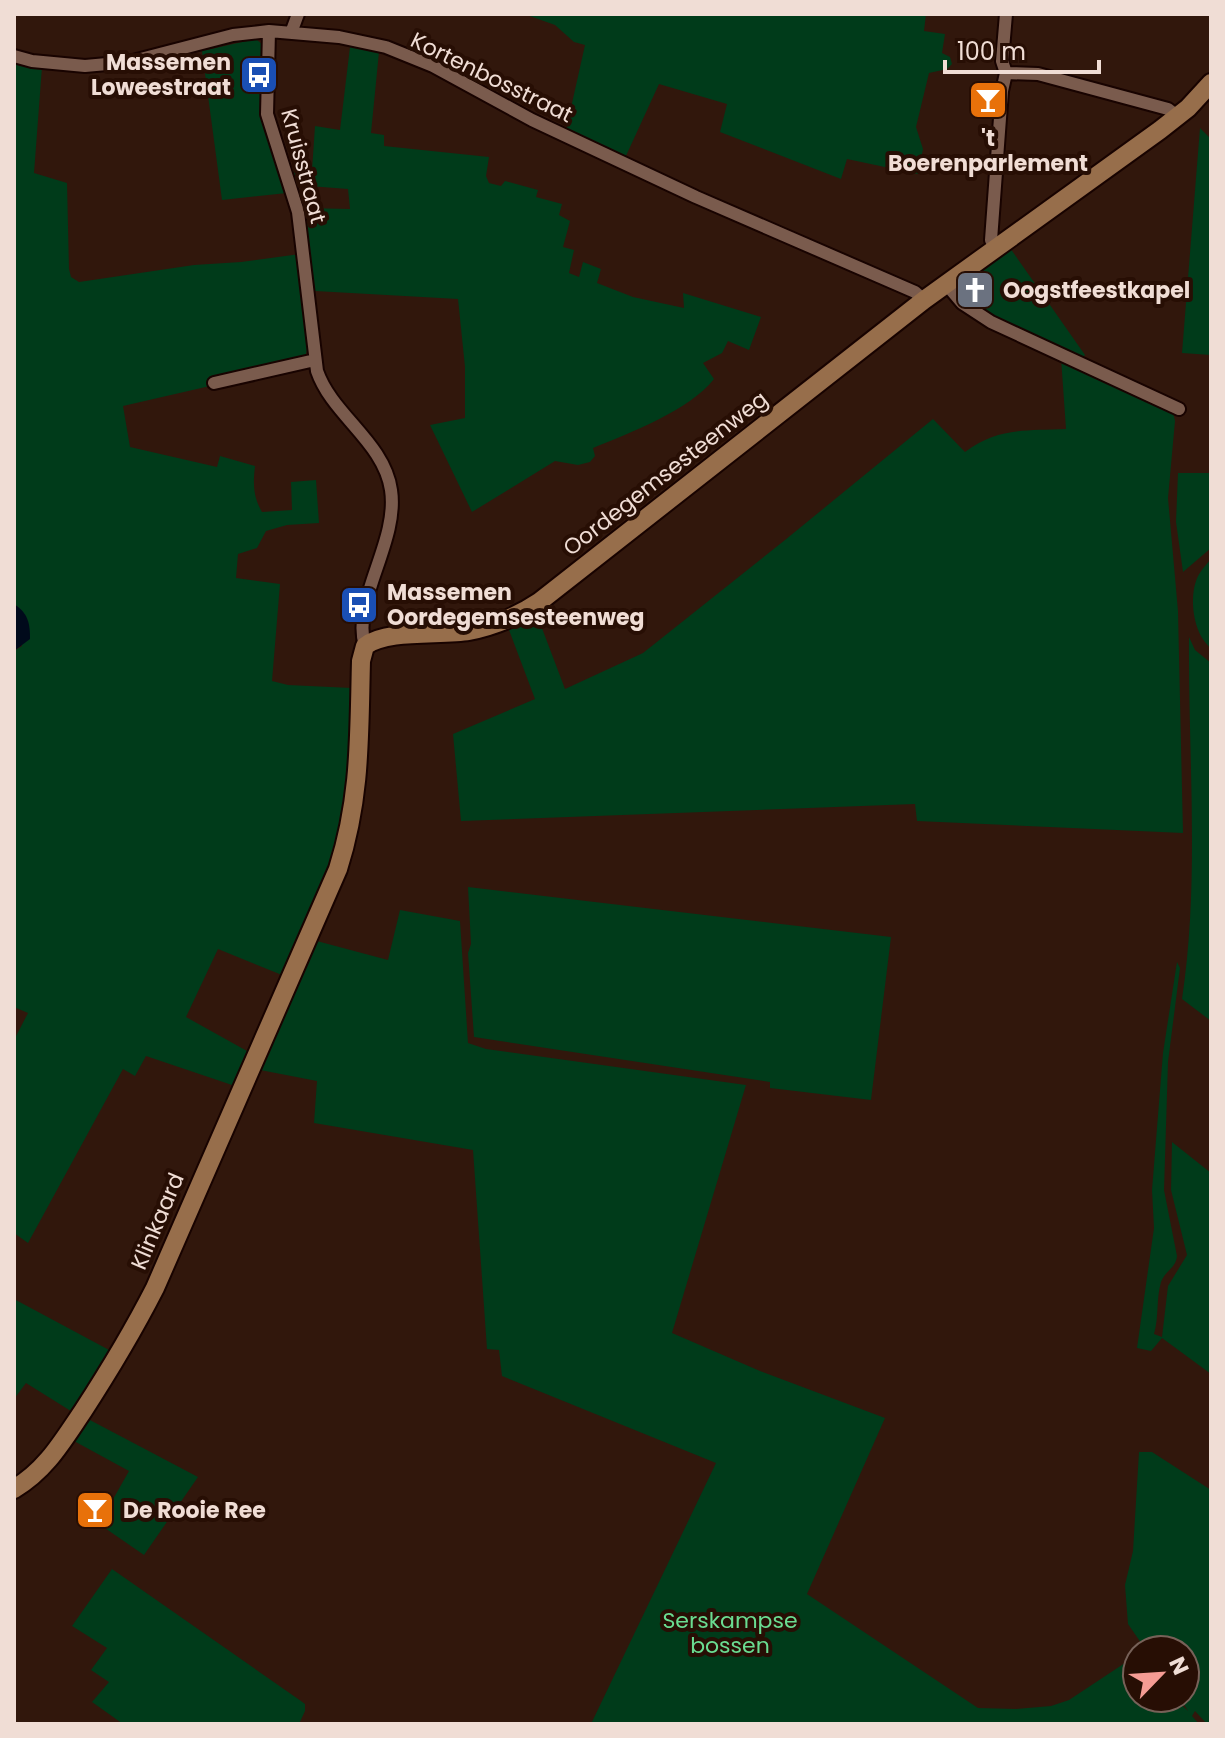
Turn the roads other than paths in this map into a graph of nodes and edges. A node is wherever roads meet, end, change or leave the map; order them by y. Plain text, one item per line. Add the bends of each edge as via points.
1 (298, 14) edge
2 (1006, 14) edge
3 (269, 31) junction
4 (291, 33) junction
5 (14, 56) edge
6 (1006, 73) junction
7 (1211, 83) edge
8 (1177, 116) junction
9 (996, 249) junction
10 (946, 284) junction
11 (924, 300) junction
12 (315, 360) junction
13 (214, 383) dead end
14 (1179, 409) dead end
15 (365, 646) junction
16 (14, 1489) edge

1 - 4 street
2 - 6 street
3 - 4 street, Kortenbosstraat
3 - 5 street, Kortenbosstraat via 129,62 85,66
3 - 12 street, Kruisstraat via 267,114 298,212
4 - 11 street, Kortenbosstraat via 386,47 433,66 542,125
6 - 8 street via 1038,74 1168,109
6 - 9 street via 991,240
7 - 8 street, Oordegemsesteenweg
8 - 9 street, Oordegemsesteenweg
9 - 10 street, Oordegemsesteenweg
10 - 11 street, Oordegemsesteenweg
10 - 14 street via 976,314
11 - 15 street, Oordegemsesteenweg via 525,611 470,630 381,639
12 - 13 street
12 - 15 street, Kruisstraat via 326,391 373,450 391,486 388,533 361,630
15 - 16 street, Klinkaard via 356,797 338,869 124,1349 50,1460

